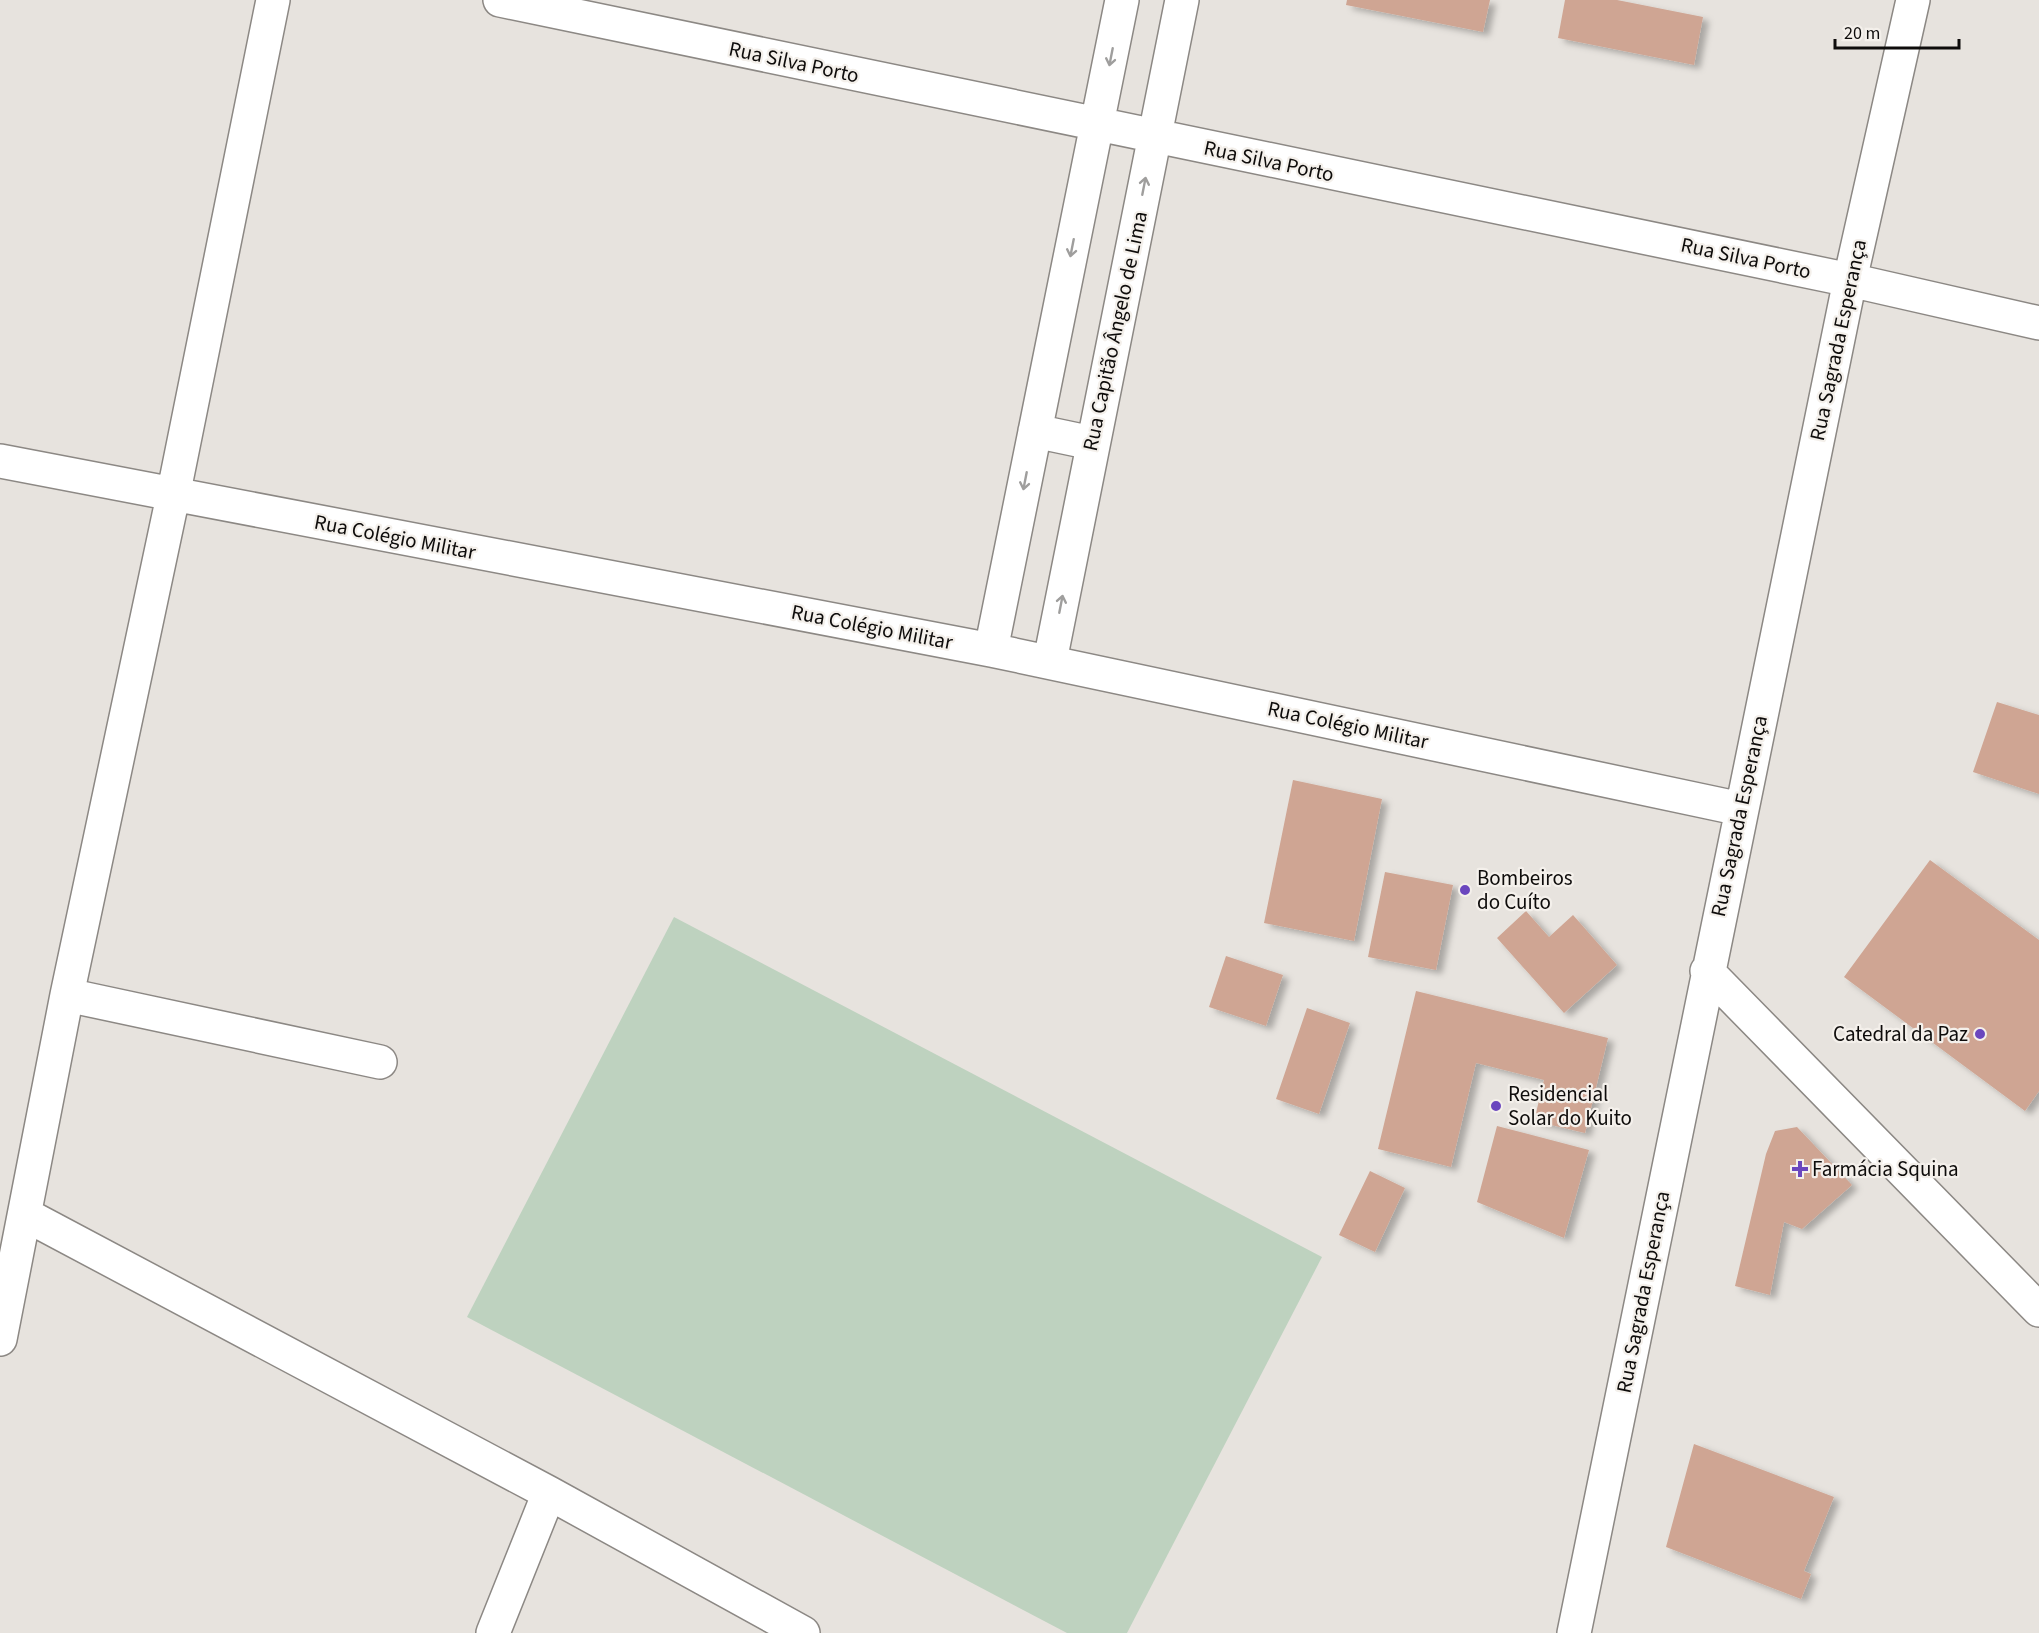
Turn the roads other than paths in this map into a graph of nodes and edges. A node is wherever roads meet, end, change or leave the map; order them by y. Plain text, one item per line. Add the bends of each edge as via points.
1 (273, 0) edge
2 (500, 0) edge
3 (1122, 0) edge
4 (1182, 0) edge
5 (1913, 0) edge
6 (1097, 125) junction
7 (1154, 137) junction
8 (1850, 279) junction
9 (2039, 323) edge
10 (1035, 431) junction
11 (1092, 442) junction
12 (0, 461) edge
13 (173, 496) junction
14 (991, 650) junction
15 (1050, 662) junction
16 (1741, 809) junction
17 (1707, 971) junction
18 (67, 995) junction
19 (380, 1062) dead end
20 (26, 1215) junction
21 (2039, 1310) edge
22 (0, 1340) edge
23 (549, 1493) junction
24 (494, 1633) edge
25 (803, 1633) edge
26 (1574, 1633) edge

1 - 13 street
2 - 6 street, Rua Silva Porto
3 -> 6 street
4 - 7 street, Rua Capitão Ângelo de Lima
5 - 8 street, Rua Sagrada Esperança
6 - 7 street, Rua Silva Porto
6 -> 10 street
7 - 8 street, Rua Silva Porto
11 -> 7 street, Rua Capitão Ângelo de Lima
8 - 9 street, Rua Silva Porto
8 - 16 street, Rua Sagrada Esperança
10 - 11 street
10 -> 14 street
15 -> 11 street, Rua Capitão Ângelo de Lima
12 - 13 street, Rua Colégio Militar
13 - 14 street, Rua Colégio Militar
13 - 18 street
14 - 15 street, Rua Colégio Militar
15 - 16 street, Rua Colégio Militar
16 - 17 street, Rua Sagrada Esperança
17 - 21 street
17 - 26 street, Rua Sagrada Esperança
18 - 19 street
18 - 20 street
20 - 22 street
20 - 23 street
23 - 24 street
23 - 25 street

